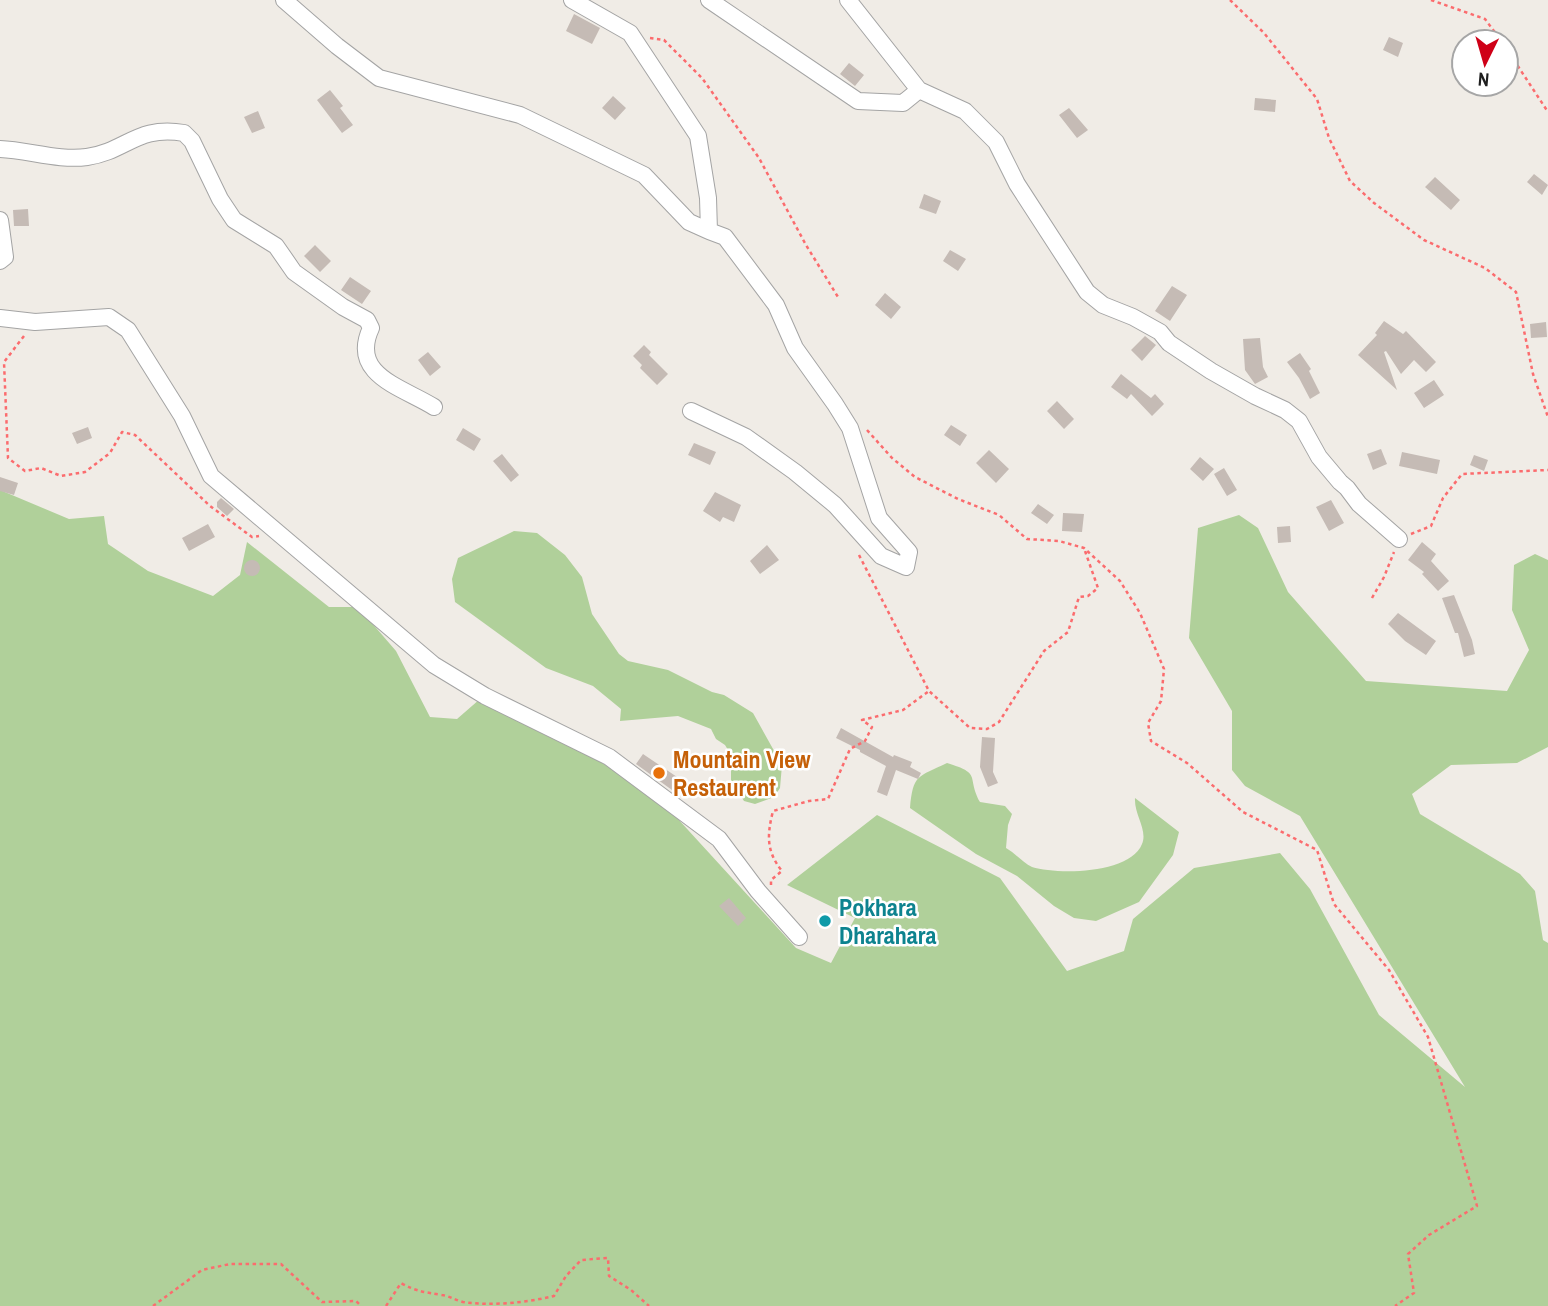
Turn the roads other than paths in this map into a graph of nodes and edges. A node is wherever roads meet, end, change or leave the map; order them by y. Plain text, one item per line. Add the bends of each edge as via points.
1 (285, 0) edge
2 (572, 0) edge
3 (709, 0) edge
4 (848, 0) edge
5 (919, 90) junction
6 (0, 149) edge
7 (0, 220) edge
8 (709, 231) junction
9 (0, 261) edge
10 (0, 318) edge
11 (434, 407) dead end
12 (691, 411) dead end
13 (1399, 539) road end
14 (799, 937) dead end

1 - 8 street via 379,78 520,115 644,174 689,222
2 - 8 street via 630,33 698,136
3 - 5 street via 858,101 903,103
4 - 5 street
5 - 13 street via 965,111 996,142 1017,184 1087,292 1103,306 1160,332 1205,367 1285,410 1359,504
6 - 11 street via 84,157 159,130 184,133 234,220 276,246 294,272 367,320 371,328 364,347 372,370
7 - 9 street via 5,257
8 - 12 street via 725,236 776,305 795,348 850,428 879,518 909,552 906,567 881,556 835,505 795,472 746,437
10 - 14 street via 35,322 109,317 128,330 182,416 211,476 434,665 485,696 609,757 719,839

